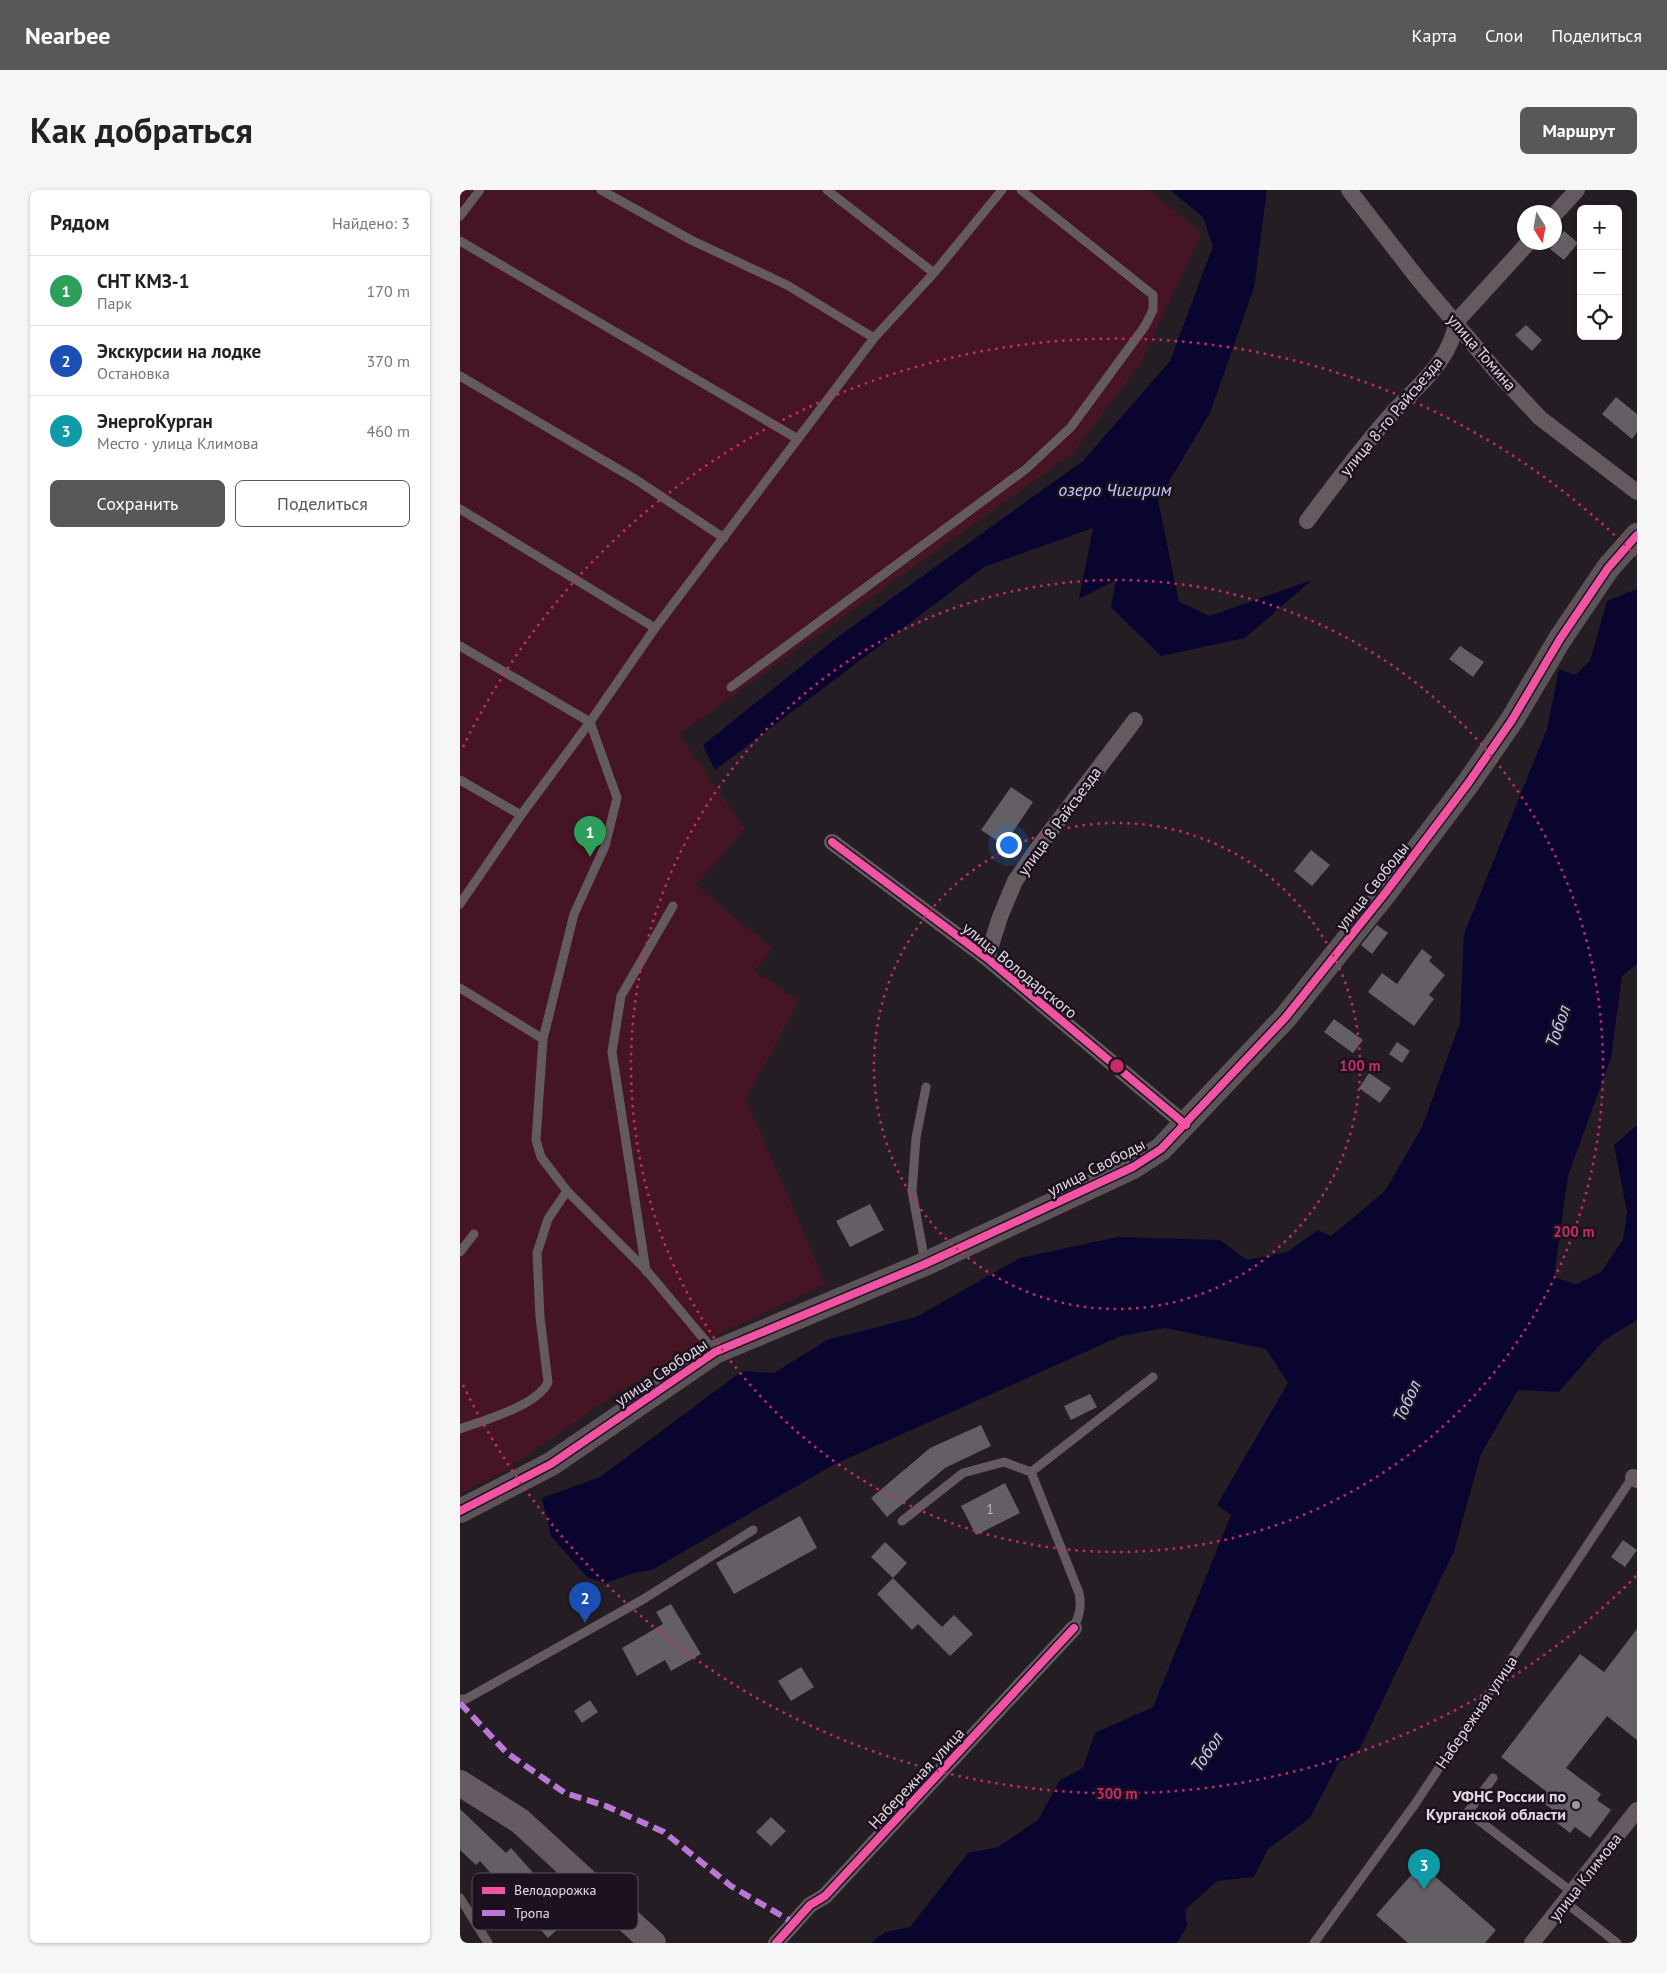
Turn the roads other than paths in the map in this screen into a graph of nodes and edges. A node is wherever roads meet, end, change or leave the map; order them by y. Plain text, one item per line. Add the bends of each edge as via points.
1 (480, 190) edge
2 (601, 190) edge
3 (827, 190) edge
4 (1002, 190) edge
5 (1021, 190) edge
6 (1350, 190) edge
7 (1577, 190) edge
8 (1562, 206) edge
9 (460, 216) edge
10 (460, 241) edge
11 (1522, 250) edge
12 (934, 273) junction
13 (1456, 322) junction
14 (874, 338) junction
15 (460, 376) edge
16 (798, 439) junction
17 (1637, 492) edge
18 (460, 509) edge
19 (1307, 521) dead end
20 (1637, 535) edge
21 (724, 538) junction
22 (656, 628) junction
23 (460, 646) edge
24 (730, 686) dead end
25 (1135, 720) dead end
26 (590, 722) junction
27 (460, 780) edge
28 (521, 815) junction
29 (832, 842) dead end
30 (460, 904) edge
31 (673, 906) dead end
32 (987, 958) junction
33 (460, 988) edge
34 (543, 1039) junction
35 (926, 1087) dead end
36 (1186, 1125) junction
37 (567, 1191) junction
38 (474, 1234) dead end
39 (460, 1252) edge
40 (925, 1264) junction
41 (646, 1271) junction
42 (715, 1352) junction
43 (1153, 1377) dead end
44 (460, 1429) edge
45 (1031, 1472) junction
46 (1636, 1476) edge
47 (460, 1511) edge
48 (902, 1521) dead end
49 (753, 1530) dead end
50 (1074, 1628) joint
51 (460, 1699) edge
52 (1493, 1778) dead end
53 (460, 1783) edge
54 (1637, 1810) edge
55 (577, 1873) edge
56 (1568, 1897) junction
57 (460, 1898) edge
58 (472, 1917) edge
59 (638, 1929) edge
60 (480, 1930) edge
61 (488, 1943) edge
62 (653, 1943) edge
63 (776, 1943) edge
64 (1314, 1943) edge
65 (1532, 1943) edge
66 (1617, 1943) edge

1 - 9 lane
2 - 14 lane via 690,240 787,285
3 - 12 lane
4 - 12 lane
5 - 24 lane via 1153,295 1153,310 1145,326 1071,427 1026,469
6 - 13 street, улица Томина via 1419,280
7 - 8 street
10 - 16 lane
11 - 13 street, улица 8-го Райсъезда
12 - 14 lane
13 - 17 street, улица Томина via 1540,418
13 - 19 street, улица 8-го Райсъезда via 1455,332 1438,366 1388,417
14 - 16 lane
15 - 21 lane via 635,478
16 - 21 lane
18 - 22 lane
20 - 36 street, улица Свободы via 1608,568 1560,639 1512,720 1386,892 1285,1018
21 - 22 lane
22 - 26 lane
23 - 26 lane
25 - 32 street, улица 8 Райсъезда via 1015,881
26 - 28 lane
26 - 34 lane via 617,798 605,846 574,914
27 - 28 lane
28 - 30 lane
29 - 32 street, улица Володарского
31 - 41 lane via 620,996 612,1052
32 - 36 street, улица Володарского
33 - 34 lane
34 - 37 lane via 536,1140 541,1157
35 - 40 lane via 916,1138 912,1191
36 - 40 street, улица Свободы via 1161,1149 1133,1167
37 - 41 lane
37 - 44 lane via 548,1219 537,1253 548,1382 536,1397
38 - 39 lane
40 - 42 street, улица Свободы
41 - 42 lane
42 - 47 street, улица Свободы via 551,1464
43 - 45 lane
45 - 48 lane via 1004,1462 963,1474
45 - 50 lane via 1082,1603
46 - 64 lane, Набережная улица via 1415,1804
49 - 51 lane via 642,1600 466,1699
50 - 63 street, Набережная улица via 825,1896 810,1905
52 - 56 lane via 1468,1812
53 - 55 main road via 520,1821
54 - 56 street, улица Климова
56 - 65 street, улица Климова
56 - 66 lane
57 - 58 lane
59 - 62 main road
60 - 61 lane

